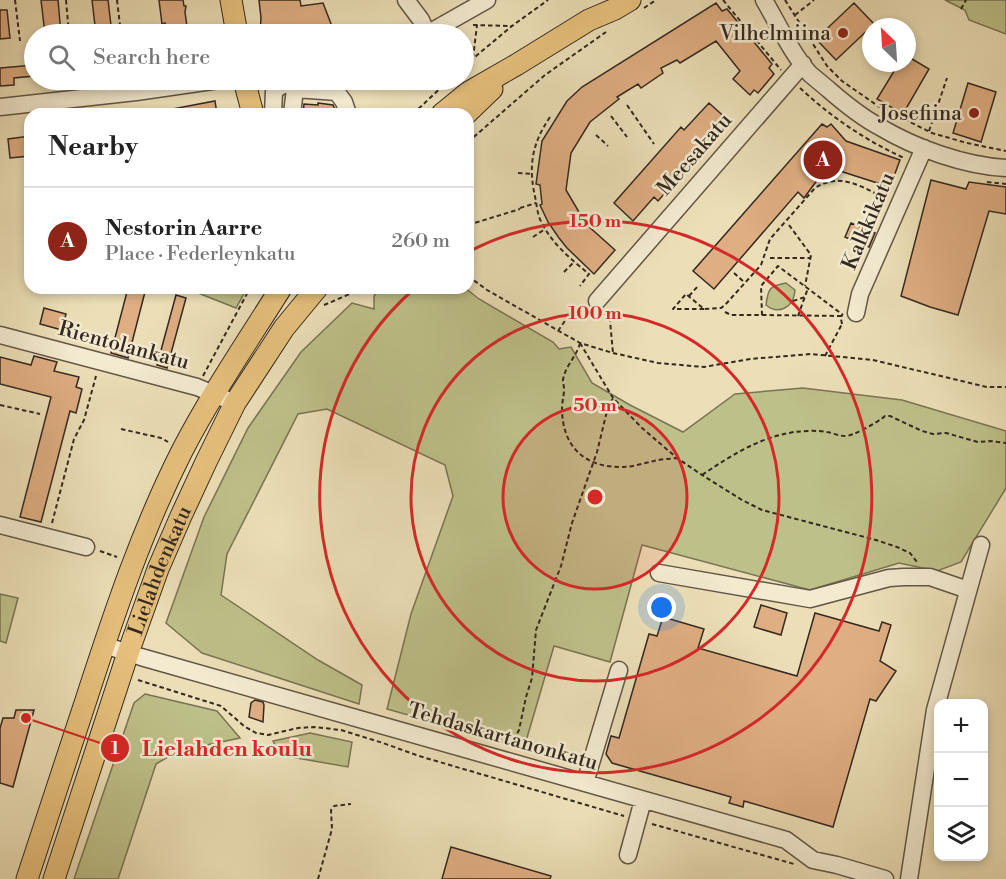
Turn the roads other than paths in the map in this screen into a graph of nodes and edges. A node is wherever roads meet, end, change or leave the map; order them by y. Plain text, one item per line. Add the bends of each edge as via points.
1 (231, 0) edge
2 (406, 0) edge
3 (487, 0) edge
4 (612, 0) edge
5 (764, 0) edge
6 (635, 5) edge
7 (235, 24) edge
8 (423, 24) edge
9 (448, 24) edge
10 (598, 26) junction
11 (803, 64) junction
12 (516, 65) junction
13 (474, 89) edge
14 (148, 90) edge
15 (247, 90) edge
16 (276, 90) edge
17 (289, 90) edge
18 (336, 90) edge
19 (472, 90) edge
20 (0, 107) edge
21 (252, 108) edge
22 (273, 108) edge
23 (291, 108) edge
24 (346, 108) edge
25 (449, 108) edge
26 (472, 108) edge
27 (924, 148) junction
28 (1006, 168) edge
29 (277, 294) edge
30 (320, 297) edge
31 (603, 306) road end
32 (847, 315) road end
33 (0, 335) edge
34 (214, 395) junction
35 (235, 404) junction
36 (0, 525) edge
37 (981, 545) dead end
38 (86, 547) road end
39 (658, 573) dead end
40 (968, 590) junction
41 (104, 645) junction
42 (135, 655) junction
43 (619, 670) dead end
44 (585, 783) junction
45 (643, 800) junction
46 (628, 855) dead end
47 (27, 879) edge
48 (54, 879) edge
49 (885, 879) edge
50 (909, 879) edge

1 - 7 main road
2 - 8 street
3 - 9 street
4 - 10 main road
5 - 11 street
6 - 10 main road via 615,9
10 - 12 main road
11 - 27 street via 860,115
11 - 31 street, Meesakatu
12 - 13 main road
12 - 26 main road
14 - 20 street
15 - 21 main road
16 - 22 street
17 - 23 street
18 - 24 street
19 - 25 main road
27 - 28 street via 955,159
27 - 32 street, Kalkkikatu via 860,294
29 - 34 main road, Lielahdenkatu
30 - 35 main road, Lielahdenkatu via 284,328
33 - 34 street, Rientolankatu via 197,387
34 - 35 street, Rientolankatu
34 - 41 main road, Lielahdenkatu via 162,493
35 - 42 main road, Lielahdenkatu via 158,569
36 - 38 street
37 - 40 street
39 - 40 street via 810,599 889,578 930,578
40 - 50 street via 935,710
41 - 42 street, Tehdaskartanonkatu
41 - 47 main road, Lielahdenkatu
42 - 44 street, Tehdaskartanonkatu
42 - 48 main road, Lielahdenkatu
43 - 44 street
44 - 45 street, Tehdaskartanonkatu
45 - 46 street
45 - 49 street, Tehdaskartanonkatu via 786,840 813,860

